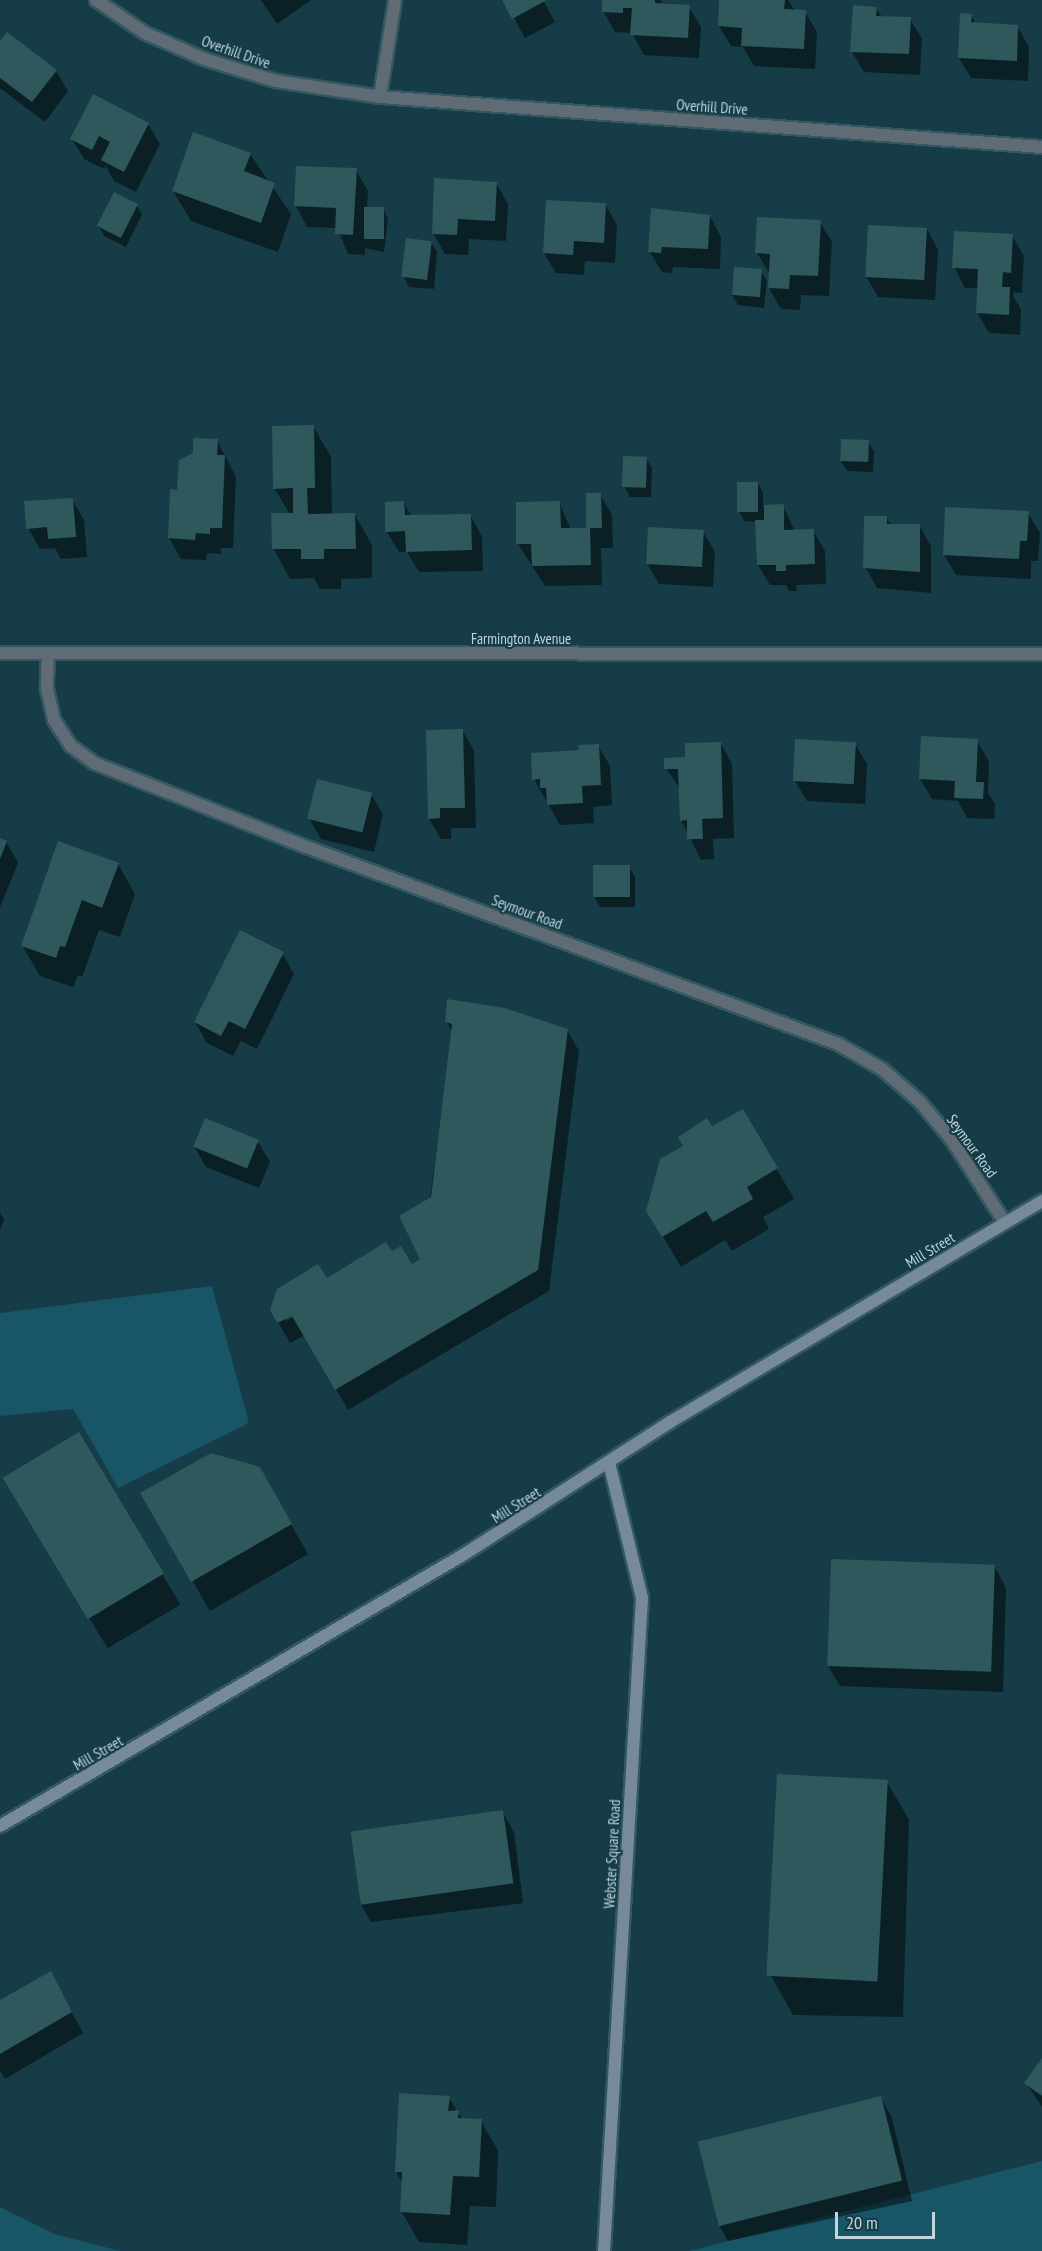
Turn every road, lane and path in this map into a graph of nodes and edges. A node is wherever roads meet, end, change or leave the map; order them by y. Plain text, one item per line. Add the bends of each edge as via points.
1 (96, 0) edge
2 (394, 0) edge
3 (380, 97) junction
4 (1042, 147) edge
5 (0, 653) edge
6 (48, 653) junction
7 (1042, 654) edge
8 (1042, 1201) edge
9 (1005, 1223) junction
10 (609, 1462) junction
11 (0, 1826) edge
12 (604, 2251) edge

1 - 3 street, Overhill Drive via 145,33 204,58 276,81
2 - 3 street
3 - 4 street, Overhill Drive
5 - 6 street, Farmington Avenue
6 - 7 street, Farmington Avenue
6 - 9 street, Seymour Road via 47,689 54,720 71,746 94,763 304,846 838,1044 882,1069 920,1102 952,1140
8 - 9 main road, Mill Street
9 - 10 main road, Mill Street
10 - 11 main road, Mill Street via 472,1550
10 - 12 main road, Webster Square Road via 642,1598

